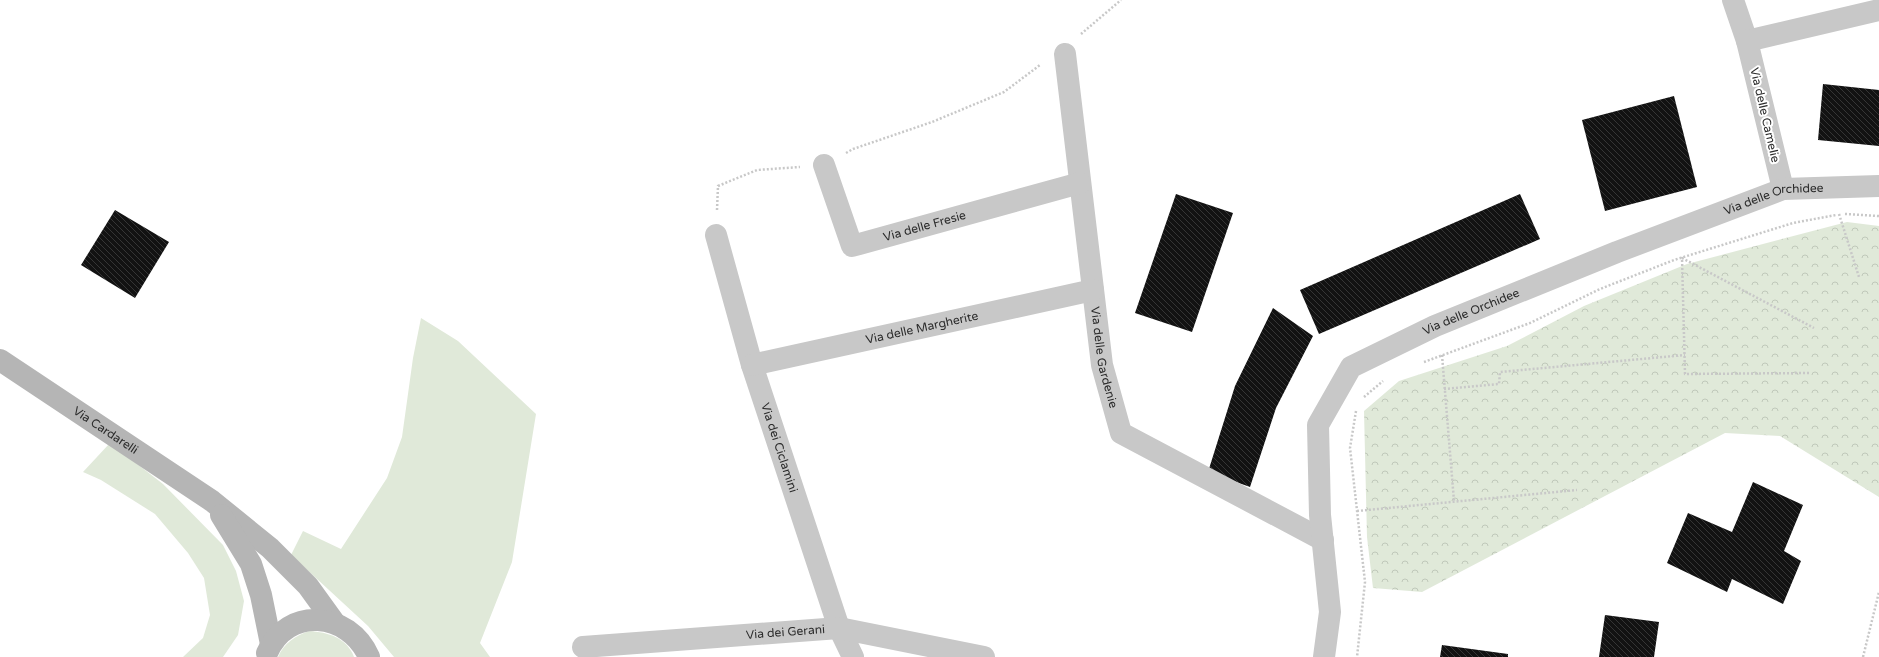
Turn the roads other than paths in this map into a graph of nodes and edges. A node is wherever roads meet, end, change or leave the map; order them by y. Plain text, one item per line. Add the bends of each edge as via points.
1 (1733, 0) edge
2 (1879, 10) edge
3 (1747, 41) junction
4 (1063, 51) road end
5 (824, 165) road end
6 (1080, 183) junction
7 (1879, 186) edge
8 (1783, 189) junction
9 (716, 235) road end
10 (1093, 290) junction
11 (0, 360) edge
12 (752, 365) junction
13 (212, 501) junction
14 (1323, 540) junction
15 (334, 622) junction
16 (839, 628) junction
17 (583, 647) dead end
18 (265, 652) edge
19 (369, 657) edge
20 (853, 657) edge
21 (984, 657) edge
22 (1324, 657) edge

1 - 3 street, Via delle Camelie
2 - 3 street
3 - 8 street, Via delle Camelie
4 - 6 street, Via delle Gardenie
5 - 6 street, Via delle Fresie via 852,246
6 - 10 street, Via delle Gardenie
7 - 8 street, Via delle Orchidee
8 - 14 street, Via delle Orchidee via 1610,254 1436,326 1351,367 1318,425
9 - 12 street, Via dei Ciclamini
10 - 12 street, Via delle Margherite
10 - 14 street, Via delle Gardenie via 1102,365 1121,433
11 - 13 street, Via Cardarelli
12 - 16 street, Via dei Ciclamini
13 - 15 street, Via Cardarelli via 281,559 308,586
13 - 18 street, Via Cardarelli via 251,564 262,595
14 - 22 street, Via delle Orchidee via 1330,612
15 - 18 street via 299,622 283,631
15 - 19 street via 351,631 364,645
16 - 17 street, Via dei Gerani
16 - 20 street, Via dei Ciclamini
16 - 21 street, Via dei Gerani

